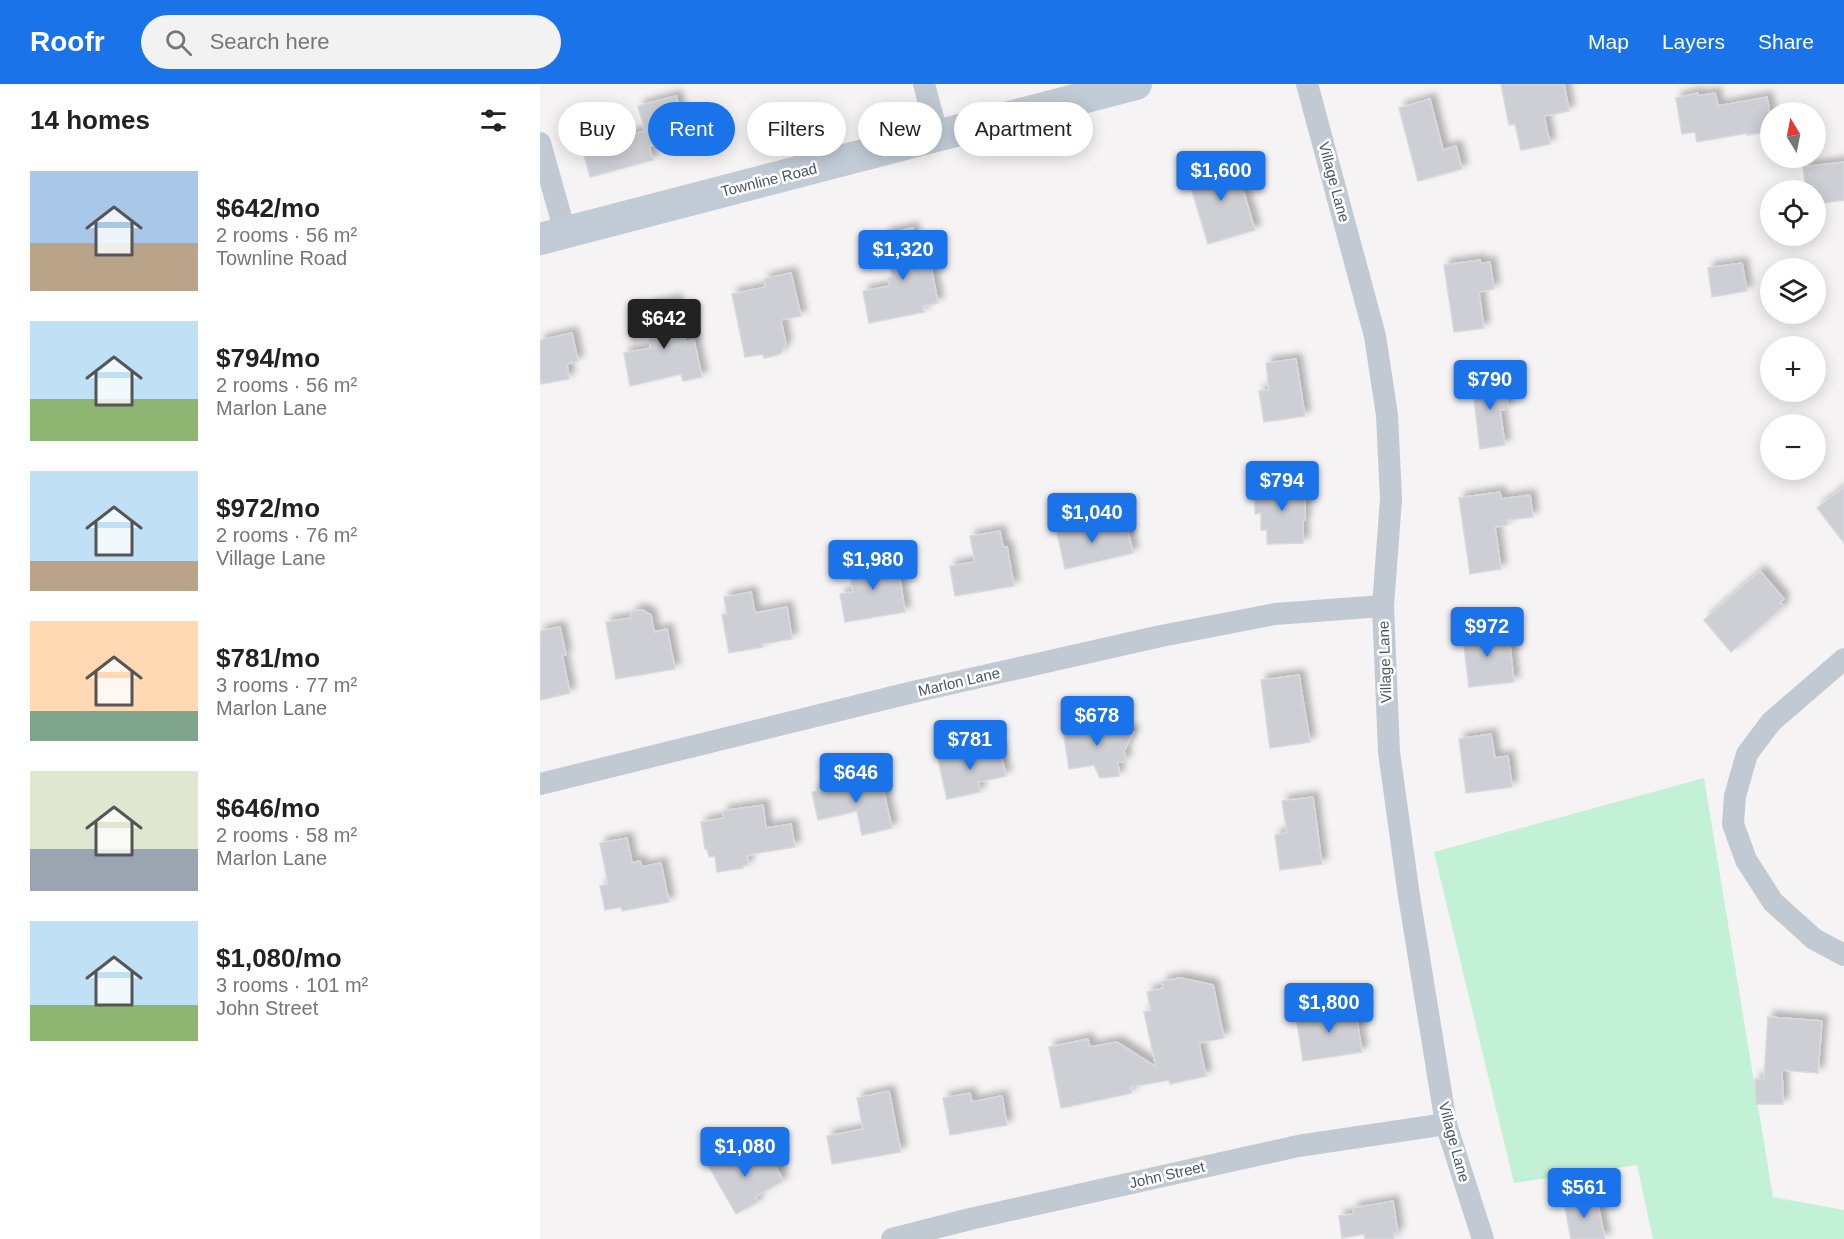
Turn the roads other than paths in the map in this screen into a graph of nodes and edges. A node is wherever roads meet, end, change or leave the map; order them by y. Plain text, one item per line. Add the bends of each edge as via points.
1 (924, 84) edge
2 (1136, 84) edge
3 (1307, 84) edge
4 (929, 102) edge
5 (942, 136) edge
6 (540, 142) edge
7 (864, 156) edge
8 (552, 236) edge
9 (1383, 606) junction
10 (1844, 659) edge
11 (540, 784) edge
12 (1844, 955) edge
13 (1446, 1124) junction
14 (972, 1229) edge
15 (892, 1239) edge
16 (1483, 1239) edge

1 - 4 street
2 - 5 street, Townline Road
3 - 9 street, Village Lane via 1375,336 1387,415 1391,499
6 - 8 street
7 - 8 street, Townline Road
9 - 11 street, Marlon Lane via 1275,614 1161,636
9 - 13 street, Village Lane via 1389,752
10 - 12 street via 1771,722 1747,754 1735,796 1733,824 1746,860 1773,902 1814,939
13 - 14 street, John Street via 1298,1146
13 - 16 street, Village Lane
14 - 15 street, John Street

